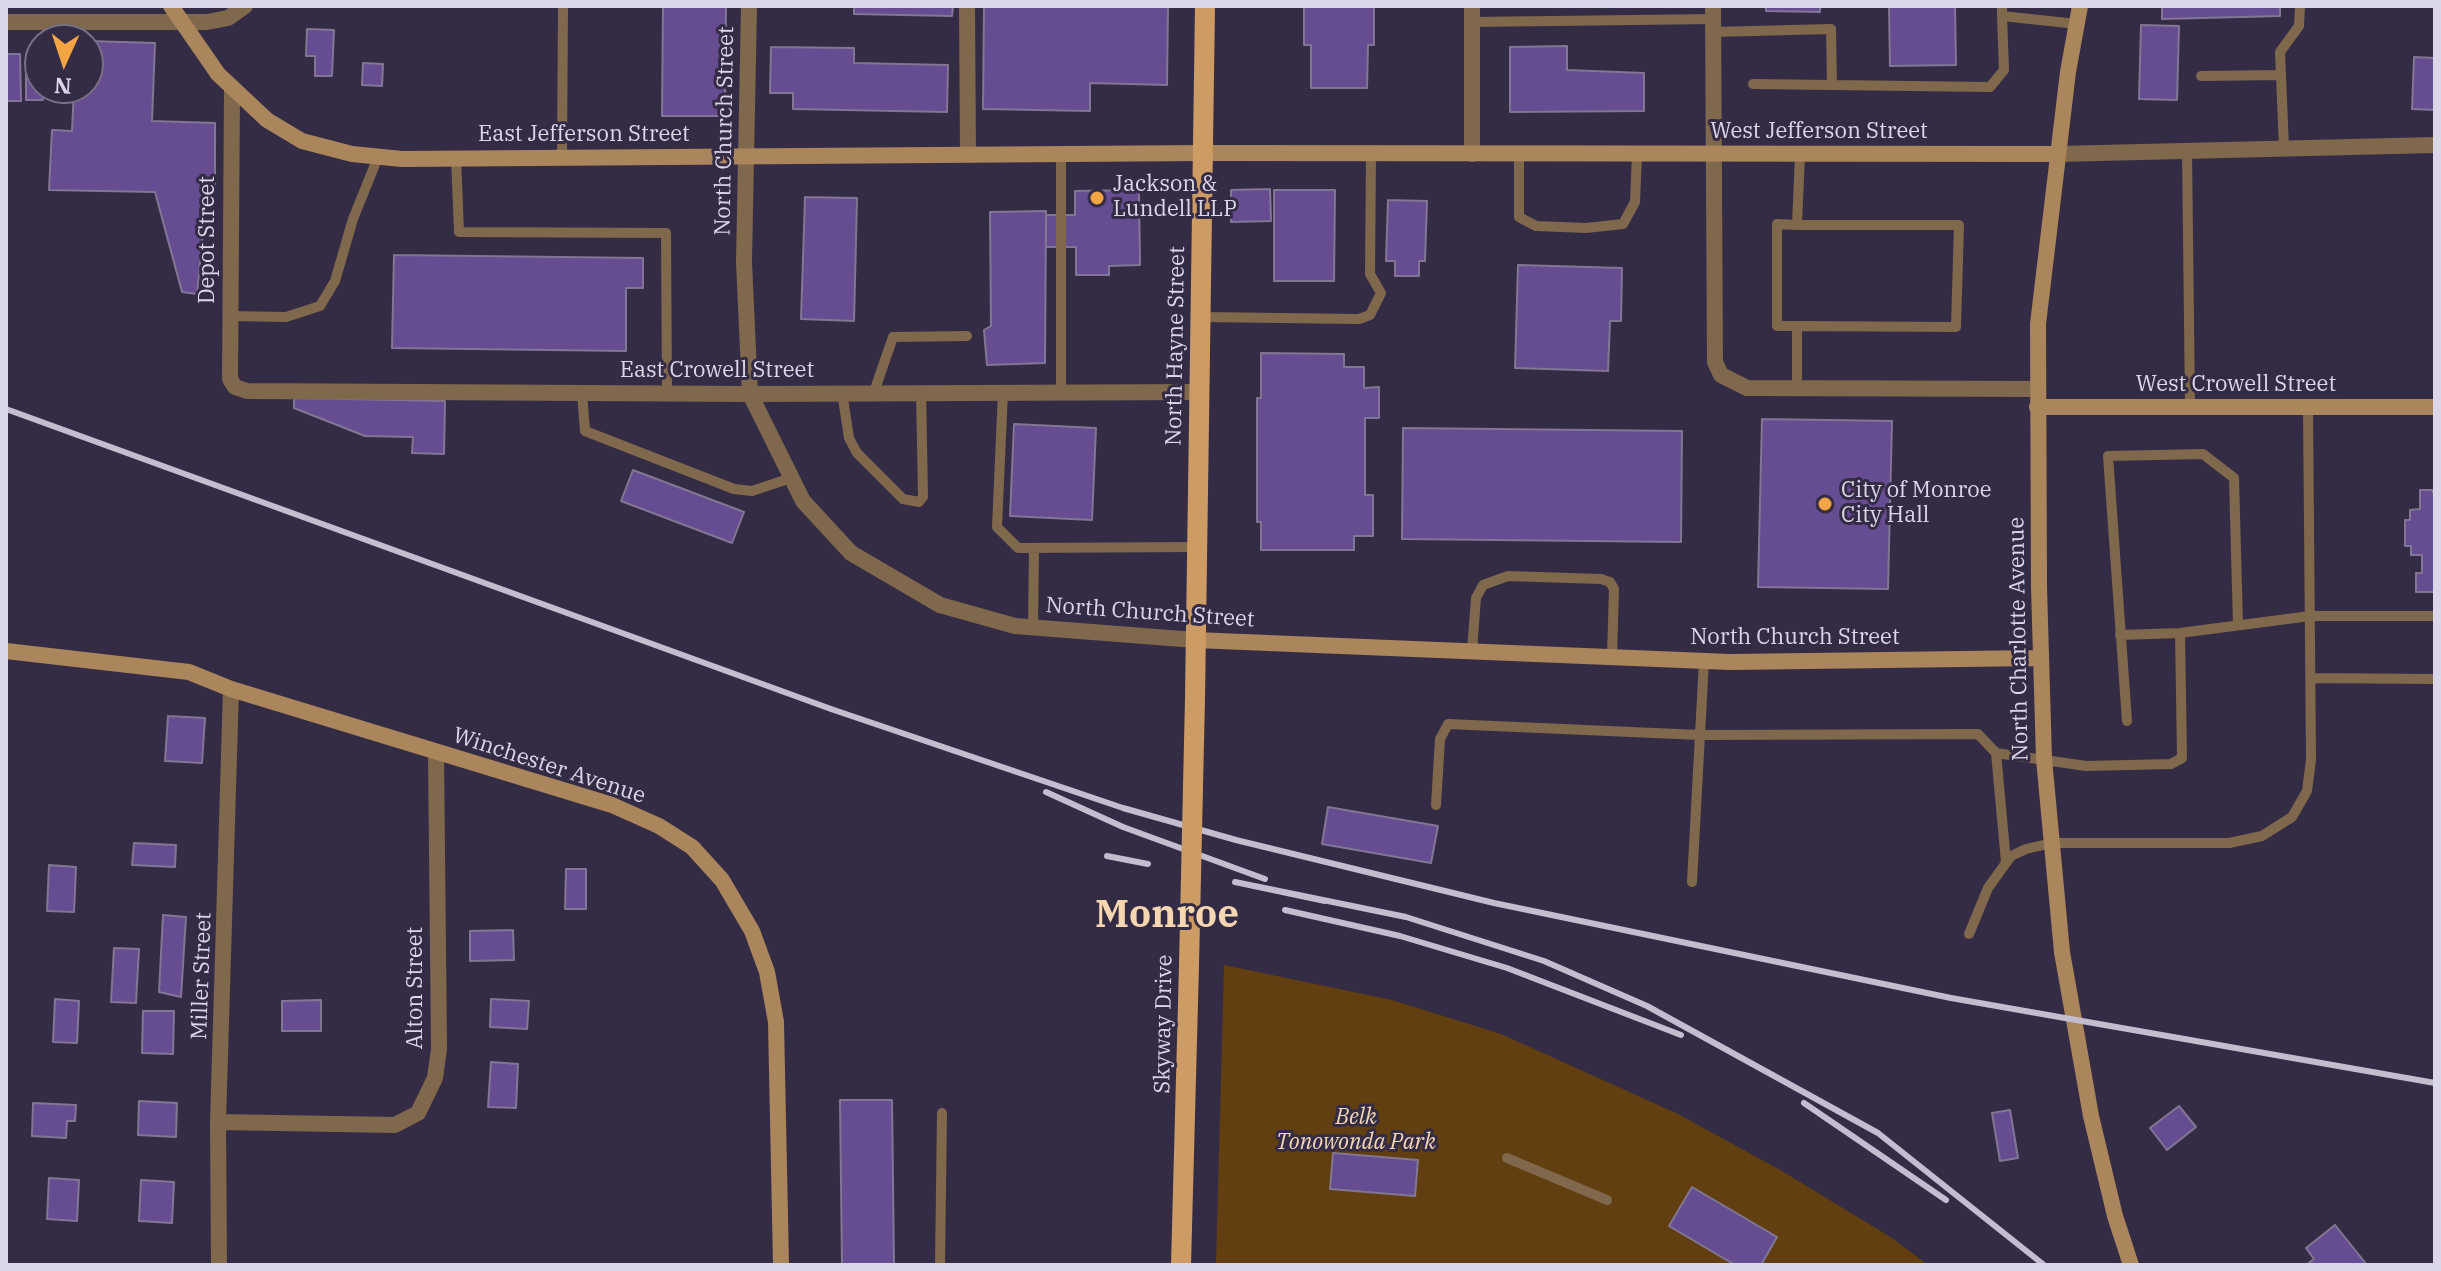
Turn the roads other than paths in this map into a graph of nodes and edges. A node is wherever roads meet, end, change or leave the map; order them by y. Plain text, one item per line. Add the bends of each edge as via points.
1 (171, 6) edge
2 (245, 6) edge
3 (563, 6) edge
4 (749, 6) edge
5 (967, 6) edge
6 (1205, 6) edge
7 (2080, 6) edge
8 (2300, 6) edge
9 (2002, 11) edge
10 (1472, 14) edge
11 (1714, 19) edge
12 (6, 22) edge
13 (183, 23) junction
14 (2077, 24) junction
15 (2281, 75) junction
16 (2201, 76) dead end
17 (1753, 84) dead end
18 (1832, 84) junction
19 (232, 90) junction
20 (2435, 145) edge
21 (2284, 148) junction
22 (2187, 150) junction
23 (1203, 153) junction
24 (1371, 153) junction
25 (968, 154) junction
26 (1061, 154) junction
27 (1472, 154) junction
28 (1519, 154) junction
29 (1637, 154) junction
30 (1800, 154) junction
31 (2058, 154) junction
32 (1715, 155) junction
33 (746, 156) junction
34 (378, 157) junction
35 (562, 157) junction
36 (456, 158) junction
37 (1797, 225) junction
38 (229, 316) junction
39 (1201, 317) junction
40 (1797, 326) junction
41 (967, 336) dead end
42 (235, 387) joint
43 (1797, 388) junction
44 (2037, 389) junction
45 (921, 391) junction
46 (1003, 391) junction
47 (1061, 391) junction
48 (842, 392) junction
49 (874, 392) junction
50 (1199, 392) junction
51 (582, 393) junction
52 (667, 393) junction
53 (750, 394) junction
54 (2037, 407) junction
55 (2190, 407) junction
56 (2308, 407) junction
57 (2435, 407) edge
58 (791, 478) junction
59 (1197, 547) junction
60 (1034, 548) junction
61 (2310, 616) junction
62 (2435, 616) edge
63 (2238, 625) junction
64 (1033, 628) junction
65 (2180, 633) junction
66 (2120, 635) junction
67 (1195, 640) junction
68 (6, 651) edge
69 (1472, 651) junction
70 (1612, 657) junction
71 (2041, 658) junction
72 (1704, 661) junction
73 (2311, 678) junction
74 (2435, 679) edge
75 (231, 689) junction
76 (2127, 721) dead end
77 (1700, 735) junction
78 (436, 753) junction
79 (1996, 753) junction
80 (2044, 759) junction
81 (1436, 805) dead end
82 (2052, 843) junction
83 (2006, 862) junction
84 (1692, 882) dead end
85 (1969, 934) dead end
86 (942, 1113) dead end
87 (218, 1122) junction
88 (1507, 1158) dead end
89 (1607, 1200) dead end
90 (219, 1265) edge
91 (781, 1265) edge
92 (940, 1265) edge
93 (1181, 1265) edge
94 (2131, 1265) edge

1 - 13 main road, East Jefferson Street
2 - 13 street via 228,18
3 - 35 lane
4 - 33 street, North Church Street
5 - 25 street
6 - 23 main road, North Hayne Street
7 - 14 main road, North Charlotte Avenue
8 - 15 lane via 2299,26 2280,52
9 - 14 lane
9 - 18 lane via 2004,70 1990,87
10 - 11 lane
10 - 27 street
11 - 18 lane via 1831,29
11 - 32 street
12 - 13 street
13 - 19 main road, East Jefferson Street
14 - 31 main road, North Charlotte Avenue
15 - 16 lane
15 - 21 lane
17 - 18 lane
19 - 34 main road, East Jefferson Street via 302,141
19 - 38 street, Depot Street
20 - 21 street, West Jefferson Street
21 - 22 street, West Jefferson Street
22 - 31 street, West Jefferson Street
22 - 55 lane
23 - 24 main road, West Jefferson Street
23 - 26 main road, East Jefferson Street
23 - 39 main road, North Hayne Street
24 - 27 main road, West Jefferson Street
24 - 39 lane via 1370,274 1381,293 1370,315
25 - 26 main road, East Jefferson Street
25 - 33 main road, East Jefferson Street
26 - 47 lane
27 - 28 main road, West Jefferson Street
28 - 29 main road, West Jefferson Street
28 - 29 lane via 1519,217 1536,226 1586,228 1623,224 1635,202
29 - 32 main road, West Jefferson Street
30 - 31 main road, West Jefferson Street
30 - 32 main road, West Jefferson Street
30 - 37 lane
31 - 44 main road, North Charlotte Avenue via 2038,324
32 - 43 street via 1715,362 1721,375 1736,385
33 - 35 main road, East Jefferson Street
33 - 53 street, North Church Street via 745,343
34 - 36 main road, East Jefferson Street
34 - 38 lane via 335,281 320,306 286,317
35 - 36 main road, East Jefferson Street
36 - 52 lane via 459,232 666,233
37 - 40 lane via 1777,224 1777,326
37 - 40 lane via 1959,225 1956,327
38 - 42 street, Depot Street via 230,379
39 - 50 main road, North Hayne Street
40 - 43 lane
41 - 49 lane via 893,337
42 - 51 street, East Crowell Street
43 - 44 street
44 - 54 main road, North Charlotte Avenue
45 - 46 street, East Crowell Street
45 - 48 lane via 919,502 903,499 857,453 849,438
45 - 49 street, East Crowell Street
46 - 47 street, East Crowell Street
46 - 60 lane via 997,527 1018,548
47 - 50 street, East Crowell Street
48 - 49 street, East Crowell Street
48 - 53 street, East Crowell Street
50 - 59 main road, North Hayne Street
51 - 52 street, East Crowell Street
51 - 58 lane via 585,431 734,489 752,491
52 - 53 street, East Crowell Street
53 - 58 street, North Church Street
54 - 55 main road, West Crowell Street
54 - 71 main road, North Charlotte Avenue
55 - 56 main road, West Crowell Street
56 - 57 main road, West Crowell Street
56 - 61 lane
58 - 64 street, North Church Street via 803,501 851,553 895,582 954,610
59 - 60 lane
59 - 67 main road, North Hayne Street
60 - 64 lane
61 - 62 lane
61 - 63 lane
61 - 73 lane
63 - 65 lane
63 - 66 lane via 2234,478 2203,454 2108,456
64 - 67 street, North Church Street
65 - 66 lane
65 - 80 lane via 2182,758 2171,764 2086,766
66 - 76 lane
67 - 69 main road, North Church Street
67 - 93 main road, Skyway Drive, bridge
68 - 75 main road, Winchester Avenue via 189,672
69 - 70 main road, North Church Street
69 - 70 lane via 1476,598 1483,585 1508,576 1601,579 1614,589
70 - 72 main road, North Church Street
71 - 72 main road, North Church Street
71 - 80 main road, North Charlotte Avenue
72 - 77 lane
73 - 74 lane
73 - 82 lane via 2307,791 2292,817 2262,836 2229,843
75 - 78 main road, Winchester Avenue
75 - 87 street, Miller Street
77 - 79 lane via 1978,734
77 - 81 lane via 1448,724 1440,739
77 - 84 lane
78 - 87 street, Alton Street via 439,1049 435,1078 418,1113 395,1125
78 - 91 main road, Winchester Avenue via 612,805 692,847 722,880 757,945 776,1022
79 - 80 lane
79 - 83 lane
80 - 82 main road, North Charlotte Avenue
82 - 83 lane via 2026,849
82 - 94 main road, North Charlotte Avenue via 2062,952 2091,1116
83 - 85 lane via 1988,888
86 - 92 lane
87 - 90 street, Miller Street
88 - 89 lane

